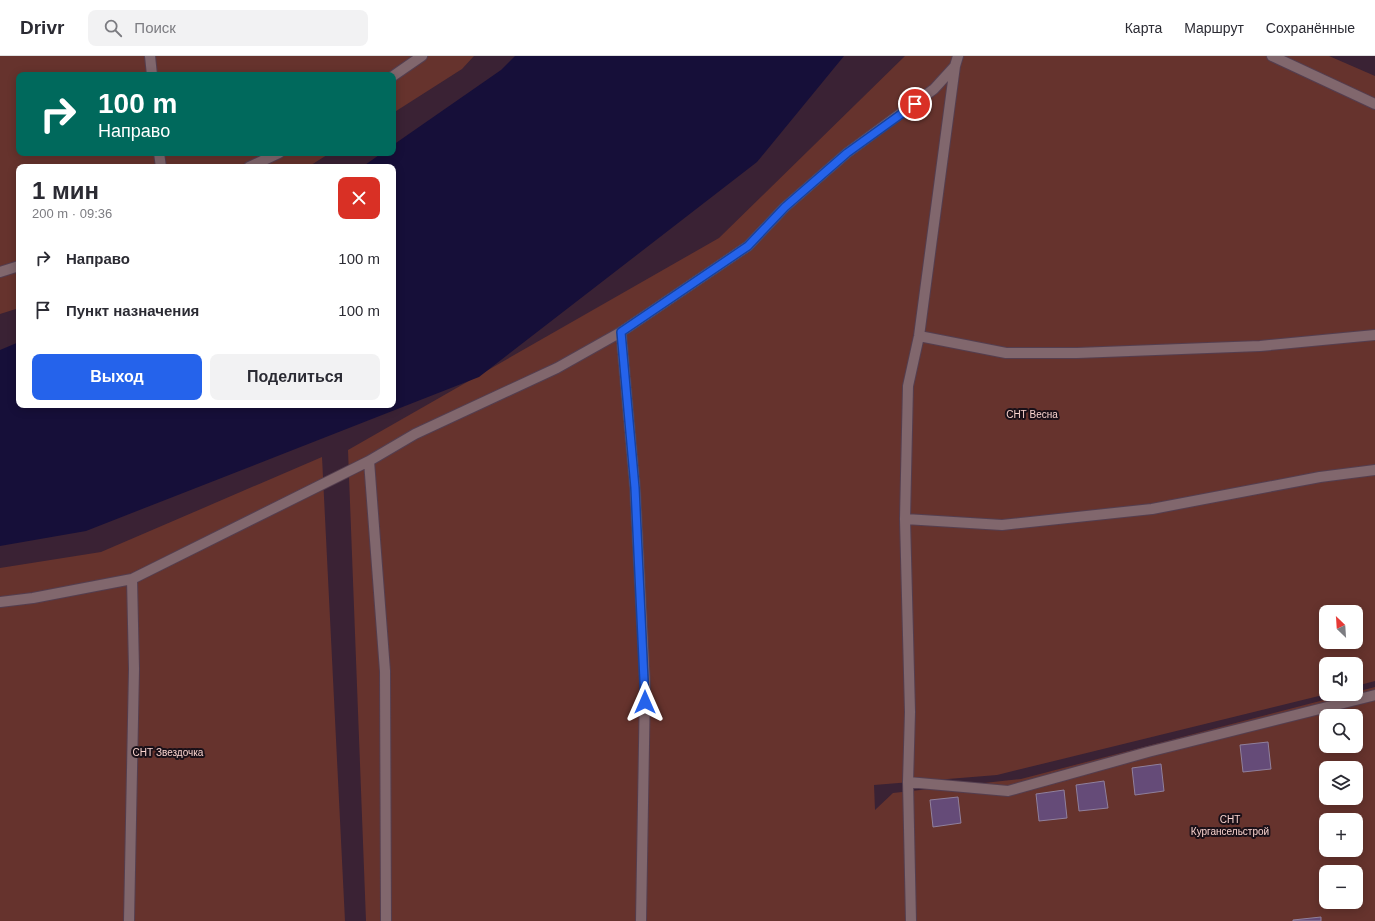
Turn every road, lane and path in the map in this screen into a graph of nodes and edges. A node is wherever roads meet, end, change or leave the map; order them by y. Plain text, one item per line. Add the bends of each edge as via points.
1 (150, 56) edge
2 (422, 56) edge
3 (1272, 56) edge
4 (957, 61) edge
5 (152, 72) edge
6 (396, 74) edge
7 (1375, 104) edge
8 (273, 156) edge
9 (255, 164) edge
10 (16, 267) edge
11 (0, 272) edge
12 (621, 332) junction
13 (1375, 334) edge
14 (919, 336) junction
15 (369, 461) junction
16 (1375, 470) edge
17 (905, 518) junction
18 (132, 579) junction
19 (0, 602) edge
20 (1375, 695) edge
21 (908, 782) junction
22 (129, 921) edge
23 (386, 921) edge
24 (641, 921) edge
25 (911, 921) edge

1 - 5 street
2 - 6 street
3 - 7 street
4 - 12 street via 934,89 847,153 785,207 748,246
4 - 14 street
8 - 9 street
10 - 11 street
12 - 15 street via 557,368 415,434
12 - 24 street via 635,488 645,686
13 - 14 street via 1260,346 1077,353 1006,353
14 - 17 street via 908,386
15 - 18 street
15 - 23 street via 385,671
16 - 17 street via 1320,477 1152,509 1010,524
17 - 21 street via 910,712
18 - 19 street
18 - 22 street via 134,669
20 - 21 street via 1148,752 1008,791
21 - 25 street

